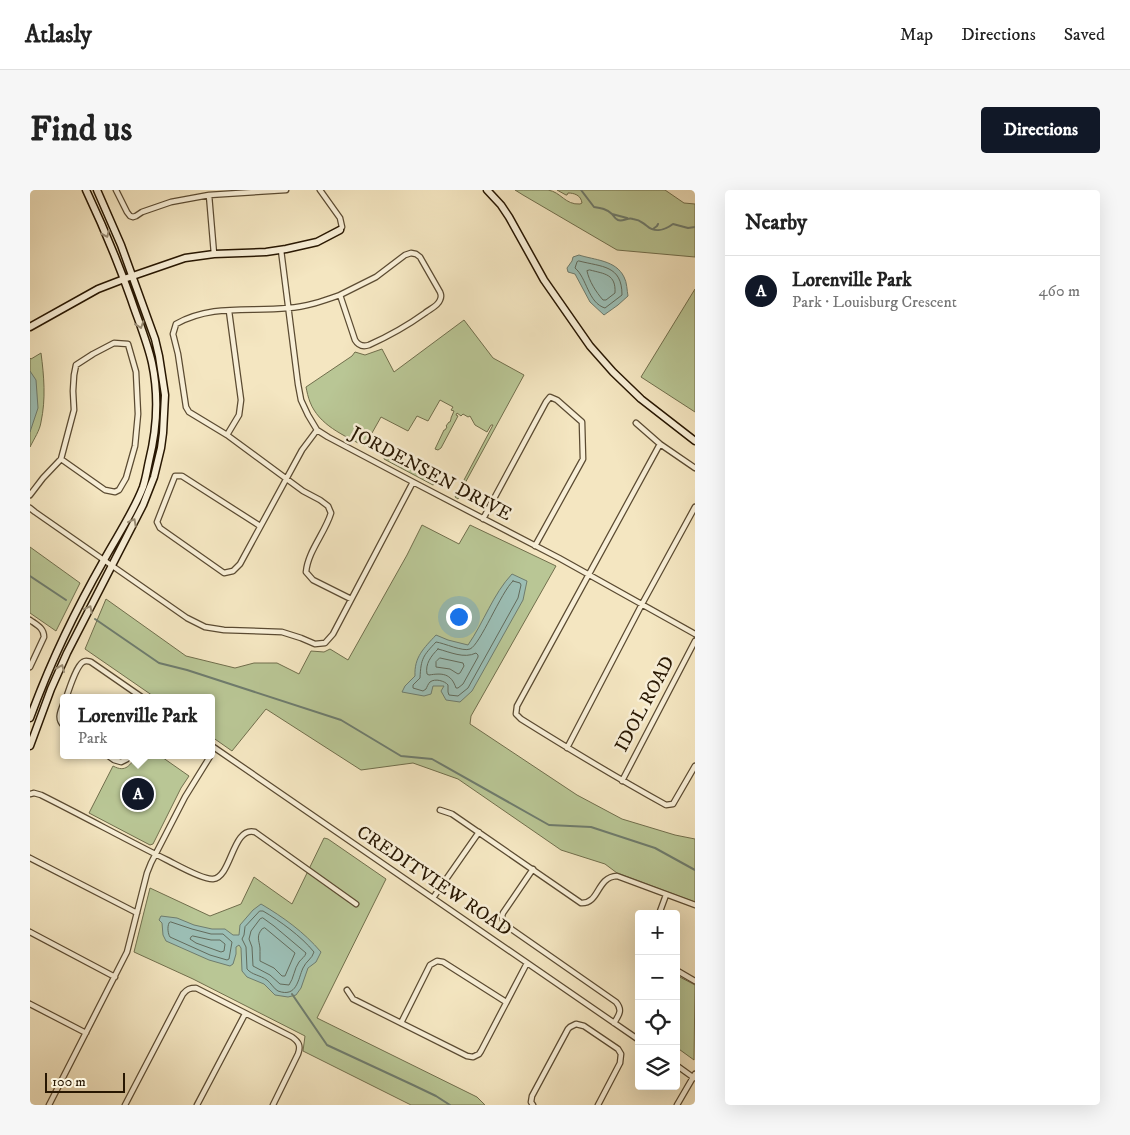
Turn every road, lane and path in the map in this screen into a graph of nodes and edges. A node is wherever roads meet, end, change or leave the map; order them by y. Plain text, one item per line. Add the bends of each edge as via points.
1 (86, 190) edge
2 (97, 190) edge
3 (116, 190) edge
4 (286, 190) edge
5 (320, 190) edge
6 (487, 190) edge
7 (209, 196) junction
8 (340, 230) joint
9 (280, 250) junction
10 (214, 254) junction
11 (133, 276) junction
12 (124, 279) junction
13 (340, 295) junction
14 (288, 308) junction
15 (229, 311) junction
16 (30, 327) edge
17 (636, 423) dead end
18 (317, 430) junction
19 (227, 436) junction
20 (695, 441) edge
21 (660, 444) junction
22 (61, 459) junction
23 (695, 468) edge
24 (286, 478) junction
25 (413, 482) junction
26 (30, 495) edge
27 (695, 507) edge
28 (30, 508) edge
29 (483, 518) junction
30 (260, 526) junction
31 (535, 546) junction
32 (104, 560) junction
33 (111, 566) junction
34 (588, 574) junction
35 (351, 599) junction
36 (642, 604) junction
37 (30, 620) edge
38 (695, 634) edge
39 (695, 641) edge
40 (30, 667) edge
41 (68, 694) edge
42 (137, 694) edge
43 (30, 718) edge
44 (30, 746) edge
45 (215, 748) edge
46 (567, 748) junction
47 (113, 759) edge
48 (127, 759) edge
49 (209, 759) edge
50 (695, 766) edge
51 (622, 781) junction
52 (30, 794) edge
53 (440, 810) dead end
54 (479, 832) junction
55 (155, 854) junction
56 (30, 858) edge
57 (534, 870) junction
58 (666, 895) junction
59 (432, 898) junction
60 (356, 904) dead end
61 (695, 905) edge
62 (660, 910) edge
63 (137, 913) junction
64 (30, 932) edge
65 (527, 963) junction
66 (680, 973) edge
67 (115, 977) junction
68 (695, 982) edge
69 (347, 990) dead end
70 (506, 1002) junction
71 (30, 1004) edge
72 (245, 1014) junction
73 (401, 1023) junction
74 (614, 1023) junction
75 (86, 1034) junction
76 (635, 1037) edge
77 (680, 1068) edge
78 (694, 1077) edge
79 (49, 1105) edge
80 (125, 1105) edge
81 (197, 1105) edge
82 (273, 1105) edge
83 (532, 1105) edge
84 (598, 1105) edge
85 (678, 1105) edge

1 -> 12 main road
2 - 11 main road
3 - 7 street via 133,217 172,202
4 - 7 street
5 - 8 street via 340,218
6 - 20 main road via 510,217 544,280 590,346 641,399
7 - 10 street
8 - 9 main road via 317,242
9 - 10 main road
9 - 14 street
10 - 11 main road via 185,258
11 - 12 main road
33 -> 11 main road via 154,477 164,424 165,395 160,356
12 - 16 main road via 98,289
12 -> 32 main road via 152,364 156,422 144,485
13 - 13 street via 376,277 411,253 418,255 441,297 437,304 411,323 364,346 355,340
13 - 14 street
14 - 15 street
14 - 18 street via 301,400
15 - 19 street via 241,400 239,415
15 - 19 street via 212,311 186,319 176,324 173,334 186,407
17 - 21 street
18 - 24 street
18 - 25 street, JORDENSEN DRIVE
19 - 24 street
21 - 23 street
21 - 34 street
22 - 22 street via 105,490 115,492 123,484 135,446 138,414 136,372 128,344 114,343 76,366 74,410
22 - 26 street
24 - 30 street
24 - 35 street via 328,506 331,512 307,563 306,572 313,580
25 - 29 street, JORDENSEN DRIVE
25 - 35 street
27 - 36 street
28 - 32 street
29 - 31 street, JORDENSEN DRIVE
29 - 31 street via 550,397 557,400 582,422 583,459
30 - 30 street via 182,476 175,476 157,522 160,528 224,573 233,572 240,564
31 - 34 street, JORDENSEN DRIVE
32 - 33 street
32 - 43 main road via 62,640
33 - 35 street via 205,627 282,632 315,644 325,643 333,634
44 -> 33 main road via 63,662
34 - 36 street, JORDENSEN DRIVE
34 - 46 street via 516,710 521,719
36 - 38 street, JORDENSEN DRIVE
36 - 46 street
37 - 40 street via 42,628 44,634
39 - 51 street, IDOL ROAD
41 - 42 street via 78,668 85,661
45 - 59 street, CREDITVIEW ROAD
46 - 51 street
47 - 48 street via 121,762
49 - 55 street
50 - 51 street via 674,804 666,805
52 - 55 street via 42,795
53 - 54 street
54 - 57 street
54 - 59 street
55 - 60 street via 215,879 222,874 242,836 252,831
55 - 63 street
56 - 63 street
57 - 58 street via 584,903 591,900 605,880 612,876
57 - 74 street via 503,914 504,924 616,1002 620,1012
58 - 61 street
58 - 62 street
59 - 65 street, CREDITVIEW ROAD
63 - 67 street via 127,952
64 - 67 street
65 - 70 street
65 - 74 street, CREDITVIEW ROAD
66 - 68 street
67 - 75 street
69 - 73 street via 353,999
70 - 73 street via 481,1051 473,1057
70 - 73 street via 437,961 430,965
71 - 75 street
72 - 80 street via 196,988 186,990
72 - 81 street
72 - 82 street via 300,1044
74 - 76 street, CREDITVIEW ROAD
75 - 79 street
77 - 78 street
78 - 85 street
83 - 84 street via 532,1096 568,1029 576,1024 584,1026 621,1054 620,1063

